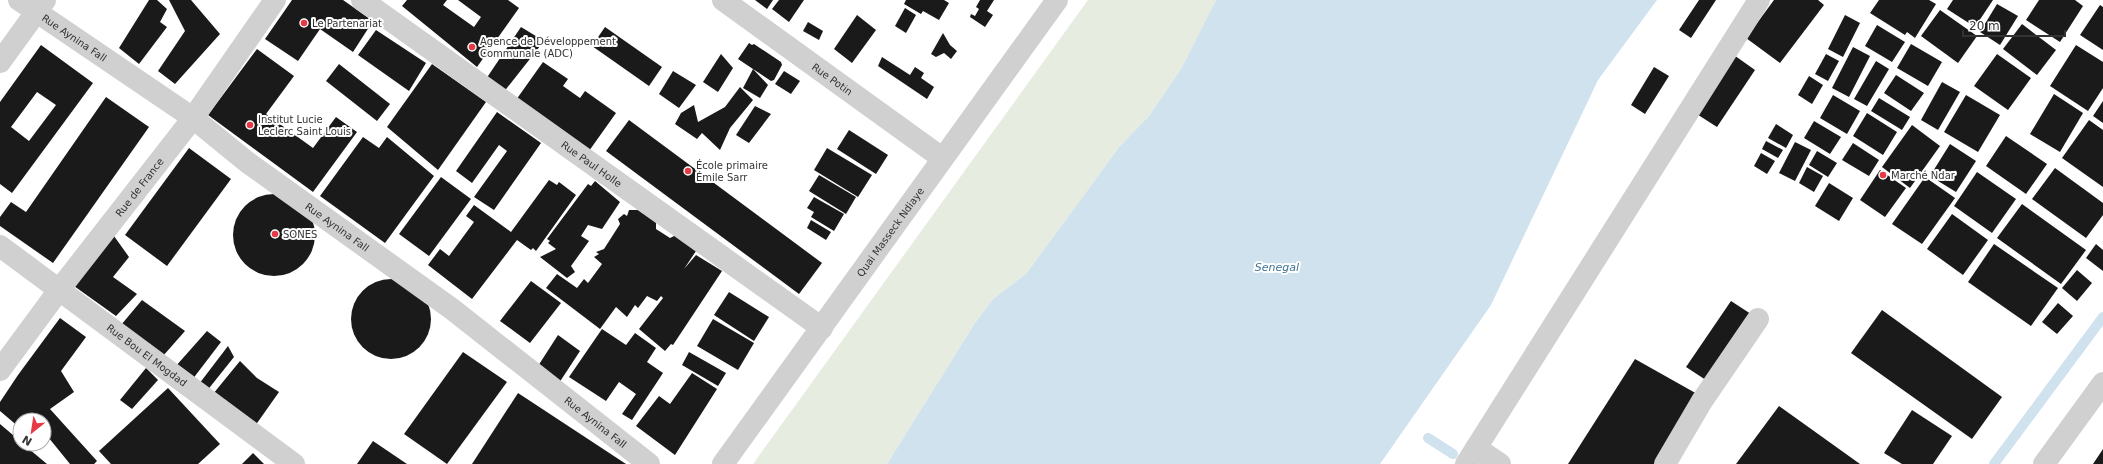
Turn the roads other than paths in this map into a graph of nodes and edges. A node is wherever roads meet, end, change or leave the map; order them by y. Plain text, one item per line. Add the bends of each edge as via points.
1 (19, 0) edge
2 (275, 0) edge
3 (362, 0) edge
4 (723, 0) edge
5 (1057, 0) edge
6 (1759, 0) edge
7 (40, 6) edge
8 (0, 62) edge
9 (193, 118) junction
10 (942, 158) junction
11 (0, 246) edge
12 (59, 290) junction
13 (1758, 319) dead end
14 (822, 328) junction
15 (0, 370) edge
16 (2103, 383) edge
17 (1471, 456) edge
18 (294, 464) edge
19 (648, 464) edge
20 (723, 464) edge
21 (1500, 464) edge
22 (1666, 464) edge
23 (2044, 464) edge

1 - 7 street, Rue Aynina Fall
2 - 9 street, Rue de France
3 - 14 street, Rue Paul Holle
4 - 10 street, Rue Potin
5 - 10 street, Quai Masseck Ndiaye
6 - 17 street
7 - 8 street
7 - 9 street, Rue Aynina Fall
9 - 12 street, Rue de France
9 - 19 street, Rue Aynina Fall via 247,162 452,309
10 - 14 street, Quai Masseck Ndiaye
11 - 12 street, Rue Bou El Mogdad
12 - 15 street, Rue de France
12 - 18 street, Rue Bou El Mogdad
13 - 22 street via 1702,401
14 - 20 street, Quai Masseck Ndiaye
16 - 23 street
17 - 21 street

